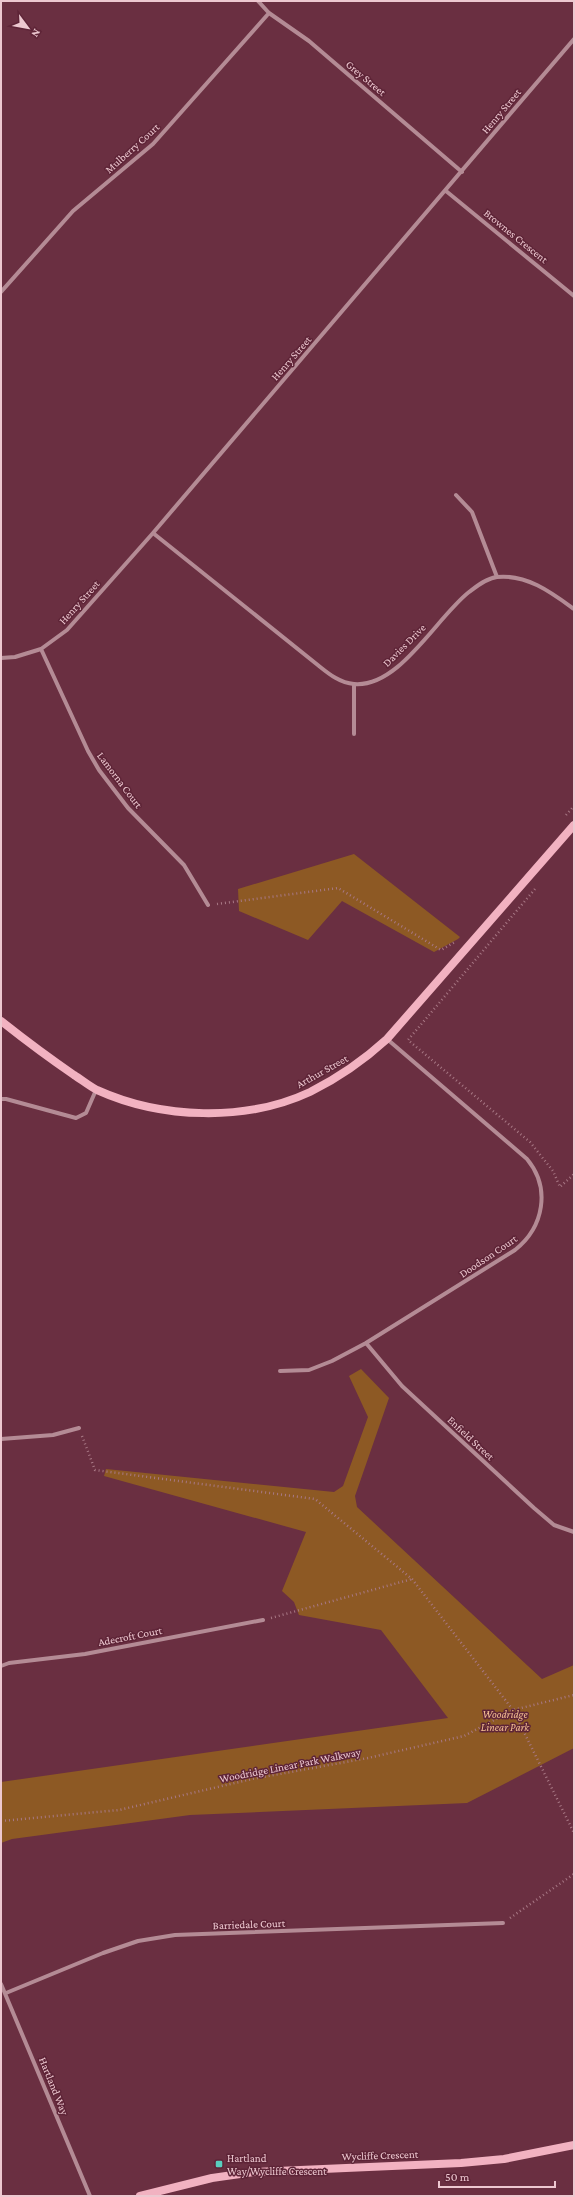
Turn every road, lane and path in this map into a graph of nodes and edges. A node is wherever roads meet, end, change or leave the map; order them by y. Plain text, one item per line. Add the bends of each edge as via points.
1 (258, 1) edge
2 (269, 13) junction
3 (574, 39) edge
4 (462, 172) junction
5 (446, 191) junction
6 (1, 292) edge
7 (574, 296) edge
8 (456, 495) dead end
9 (153, 533) junction
10 (497, 577) junction
11 (574, 609) edge
12 (41, 649) junction
13 (1, 658) edge
14 (354, 684) junction
15 (354, 734) dead end
16 (574, 806) edge
17 (564, 818) dead end
18 (574, 825) edge
19 (539, 885) dead end
20 (208, 905) joint
21 (459, 941) dead end
22 (1, 1021) edge
23 (387, 1039) junction
24 (96, 1090) junction
25 (1, 1099) edge
26 (574, 1174) edge
27 (366, 1343) junction
28 (280, 1371) dead end
29 (79, 1428) joint
30 (1, 1439) edge
31 (574, 1532) edge
32 (412, 1580) junction
33 (263, 1620) joint
34 (1, 1666) edge
35 (574, 1695) edge
36 (513, 1710) junction
37 (568, 1821) junction
38 (1, 1822) edge
39 (574, 1822) edge
40 (574, 1833) edge
41 (574, 1874) edge
42 (503, 1923) joint
43 (1, 1984) edge
44 (6, 1993) junction
45 (574, 2145) edge
46 (90, 2196) edge
47 (140, 2196) edge

1 - 2 street, Grey Street
2 - 4 street, Grey Street via 304,38
2 - 6 street, Mulberry Court via 153,144 73,211
3 - 4 street, Henry Street
4 - 5 street, Henry Street
5 - 7 street, Brownes Crescent
5 - 9 street, Henry Street
8 - 10 street via 472,512
9 - 12 street, Henry Street via 67,630
9 - 14 street, Davies Drive via 319,666 334,677
10 - 11 street via 537,584
10 - 14 street, Davies Drive via 486,580 461,598 393,670 373,682
12 - 13 street, Henry Street via 15,657
12 - 20 street, Lamorna Court via 99,770 128,808 184,865
14 - 15 street
16 - 17 path
18 - 23 street, Arthur Street
19 - 26 path via 408,1040 530,1142 553,1171 560,1187
20 - 21 path via 338,888 441,950
22 - 24 street, Arthur Street via 44,1056
23 - 24 street, Arthur Street via 366,1058 310,1092 282,1103 249,1110 214,1113 182,1111 152,1107
23 - 27 street, Doodson Court via 527,1158 538,1175 542,1195 539,1216 522,1244
24 - 25 street via 86,1113 76,1118 6,1098
27 - 28 street, Doodson Court via 322,1366
27 - 31 street, Enfield Street via 402,1386 534,1508 554,1525
29 - 30 street via 53,1435
29 - 32 path via 95,1470 314,1499
32 - 33 path
32 - 36 path
33 - 34 street, Adecroft Court via 85,1654
35 - 36 path, Woodridge Linear Park Walkway
36 - 37 path
36 - 38 path, Woodridge Linear Park Walkway via 464,1736 368,1758 252,1779 119,1810
37 - 39 path
37 - 40 path
41 - 42 path
42 - 44 street, Barriedale Court via 175,1935 138,1941 103,1953
43 - 44 street, Hartland Way
44 - 46 street, Hartland Way
45 - 47 street, Wycliffe Crescent via 504,2159 461,2163 254,2172 212,2178

